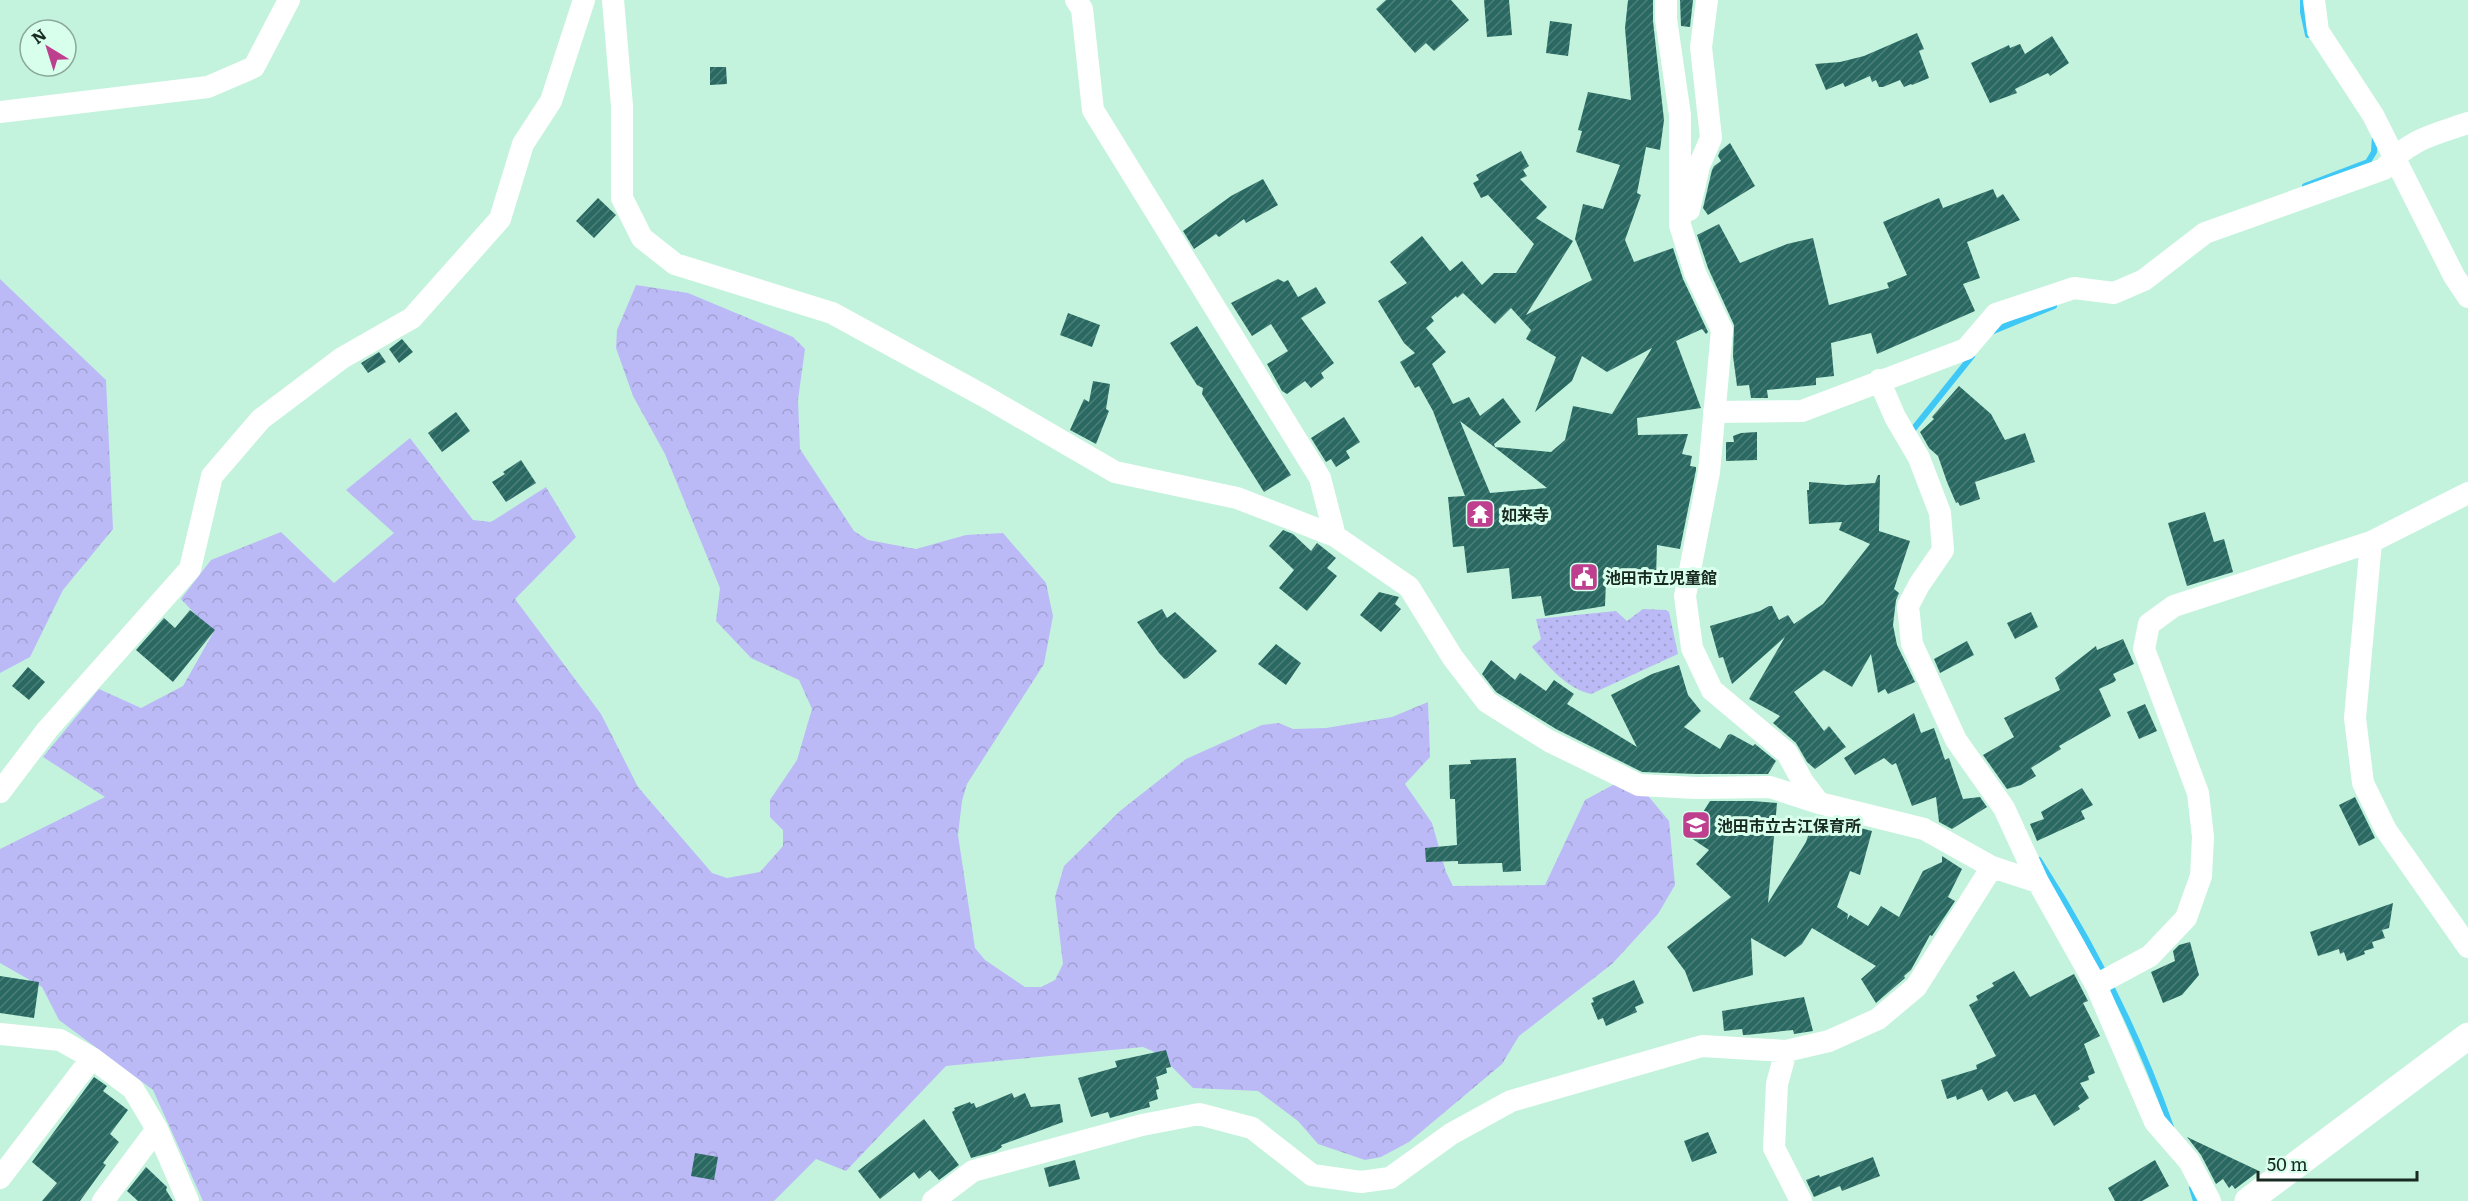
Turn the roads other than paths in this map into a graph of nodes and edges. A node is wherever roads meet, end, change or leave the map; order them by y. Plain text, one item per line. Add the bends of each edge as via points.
1 (290, 0) edge
2 (584, 0) edge
3 (613, 0) edge
4 (1076, 0) edge
5 (1666, 0) edge
6 (1707, 0) edge
7 (2314, 0) edge
8 (0, 112) edge
9 (2468, 123) edge
10 (2395, 157) junction
11 (1680, 225) junction
12 (2468, 297) edge
13 (1880, 380) junction
14 (1714, 412) junction
15 (2468, 493) edge
16 (1335, 536) junction
17 (2371, 542) junction
18 (0, 792) edge
19 (1819, 803) junction
20 (1992, 867) junction
21 (2038, 882) junction
22 (2468, 947) edge
23 (2096, 985) junction
24 (0, 1034) edge
25 (2468, 1036) edge
26 (1786, 1051) junction
27 (92, 1058) junction
28 (157, 1130) junction
29 (0, 1178) edge
30 (103, 1201) edge
31 (188, 1201) edge
32 (933, 1201) edge
33 (1801, 1201) edge
34 (2210, 1201) edge
35 (2248, 1201) edge

1 - 8 street via 254,67 208,87
2 - 18 street via 551,101 523,144 500,219 412,318 342,358 261,419 212,476 190,569 47,730
3 - 16 street via 622,106 622,198 642,238 675,264 832,313 1115,472 1237,498
4 - 16 street via 1082,9 1093,110 1320,478
5 - 11 street via 1680,115
6 - 11 street via 1701,47 1710,138 1688,216
7 - 10 street via 2318,31 2373,115
9 - 10 street via 2414,142
10 - 12 street
10 - 13 street via 2384,169 2205,233 2144,280 2114,293 2074,288 1996,314 1966,349
11 - 14 street via 1695,273 1722,330
13 - 14 street via 1802,411
13 - 21 street via 1895,417 1919,458 1940,513 1943,550 1908,606 1912,644 1956,740 2004,808
14 - 19 street via 1709,472 1685,596 1692,648 1712,690 1787,753
15 - 17 street
16 - 19 street via 1409,587 1453,658 1487,702 1549,741 1639,785 1770,787
17 - 22 street via 2355,718 2363,783 2386,830
17 - 23 street via 2174,606 2149,624 2144,649 2198,793 2203,837 2201,876 2186,918 2150,956
19 - 20 street via 1924,829
20 - 21 street
20 - 26 street via 1916,987 1878,1019 1829,1041
21 - 23 street
23 - 34 street via 2155,1122 2189,1161
24 - 27 street via 60,1040
25 - 35 street
26 - 32 street via 1702,1046 1511,1101 1452,1134 1390,1178 1361,1182 1312,1175 1252,1128 1199,1114 1142,1125 973,1171
26 - 33 street via 1777,1084 1774,1148
27 - 28 street via 133,1089
27 - 29 street
28 - 30 street
28 - 31 street

